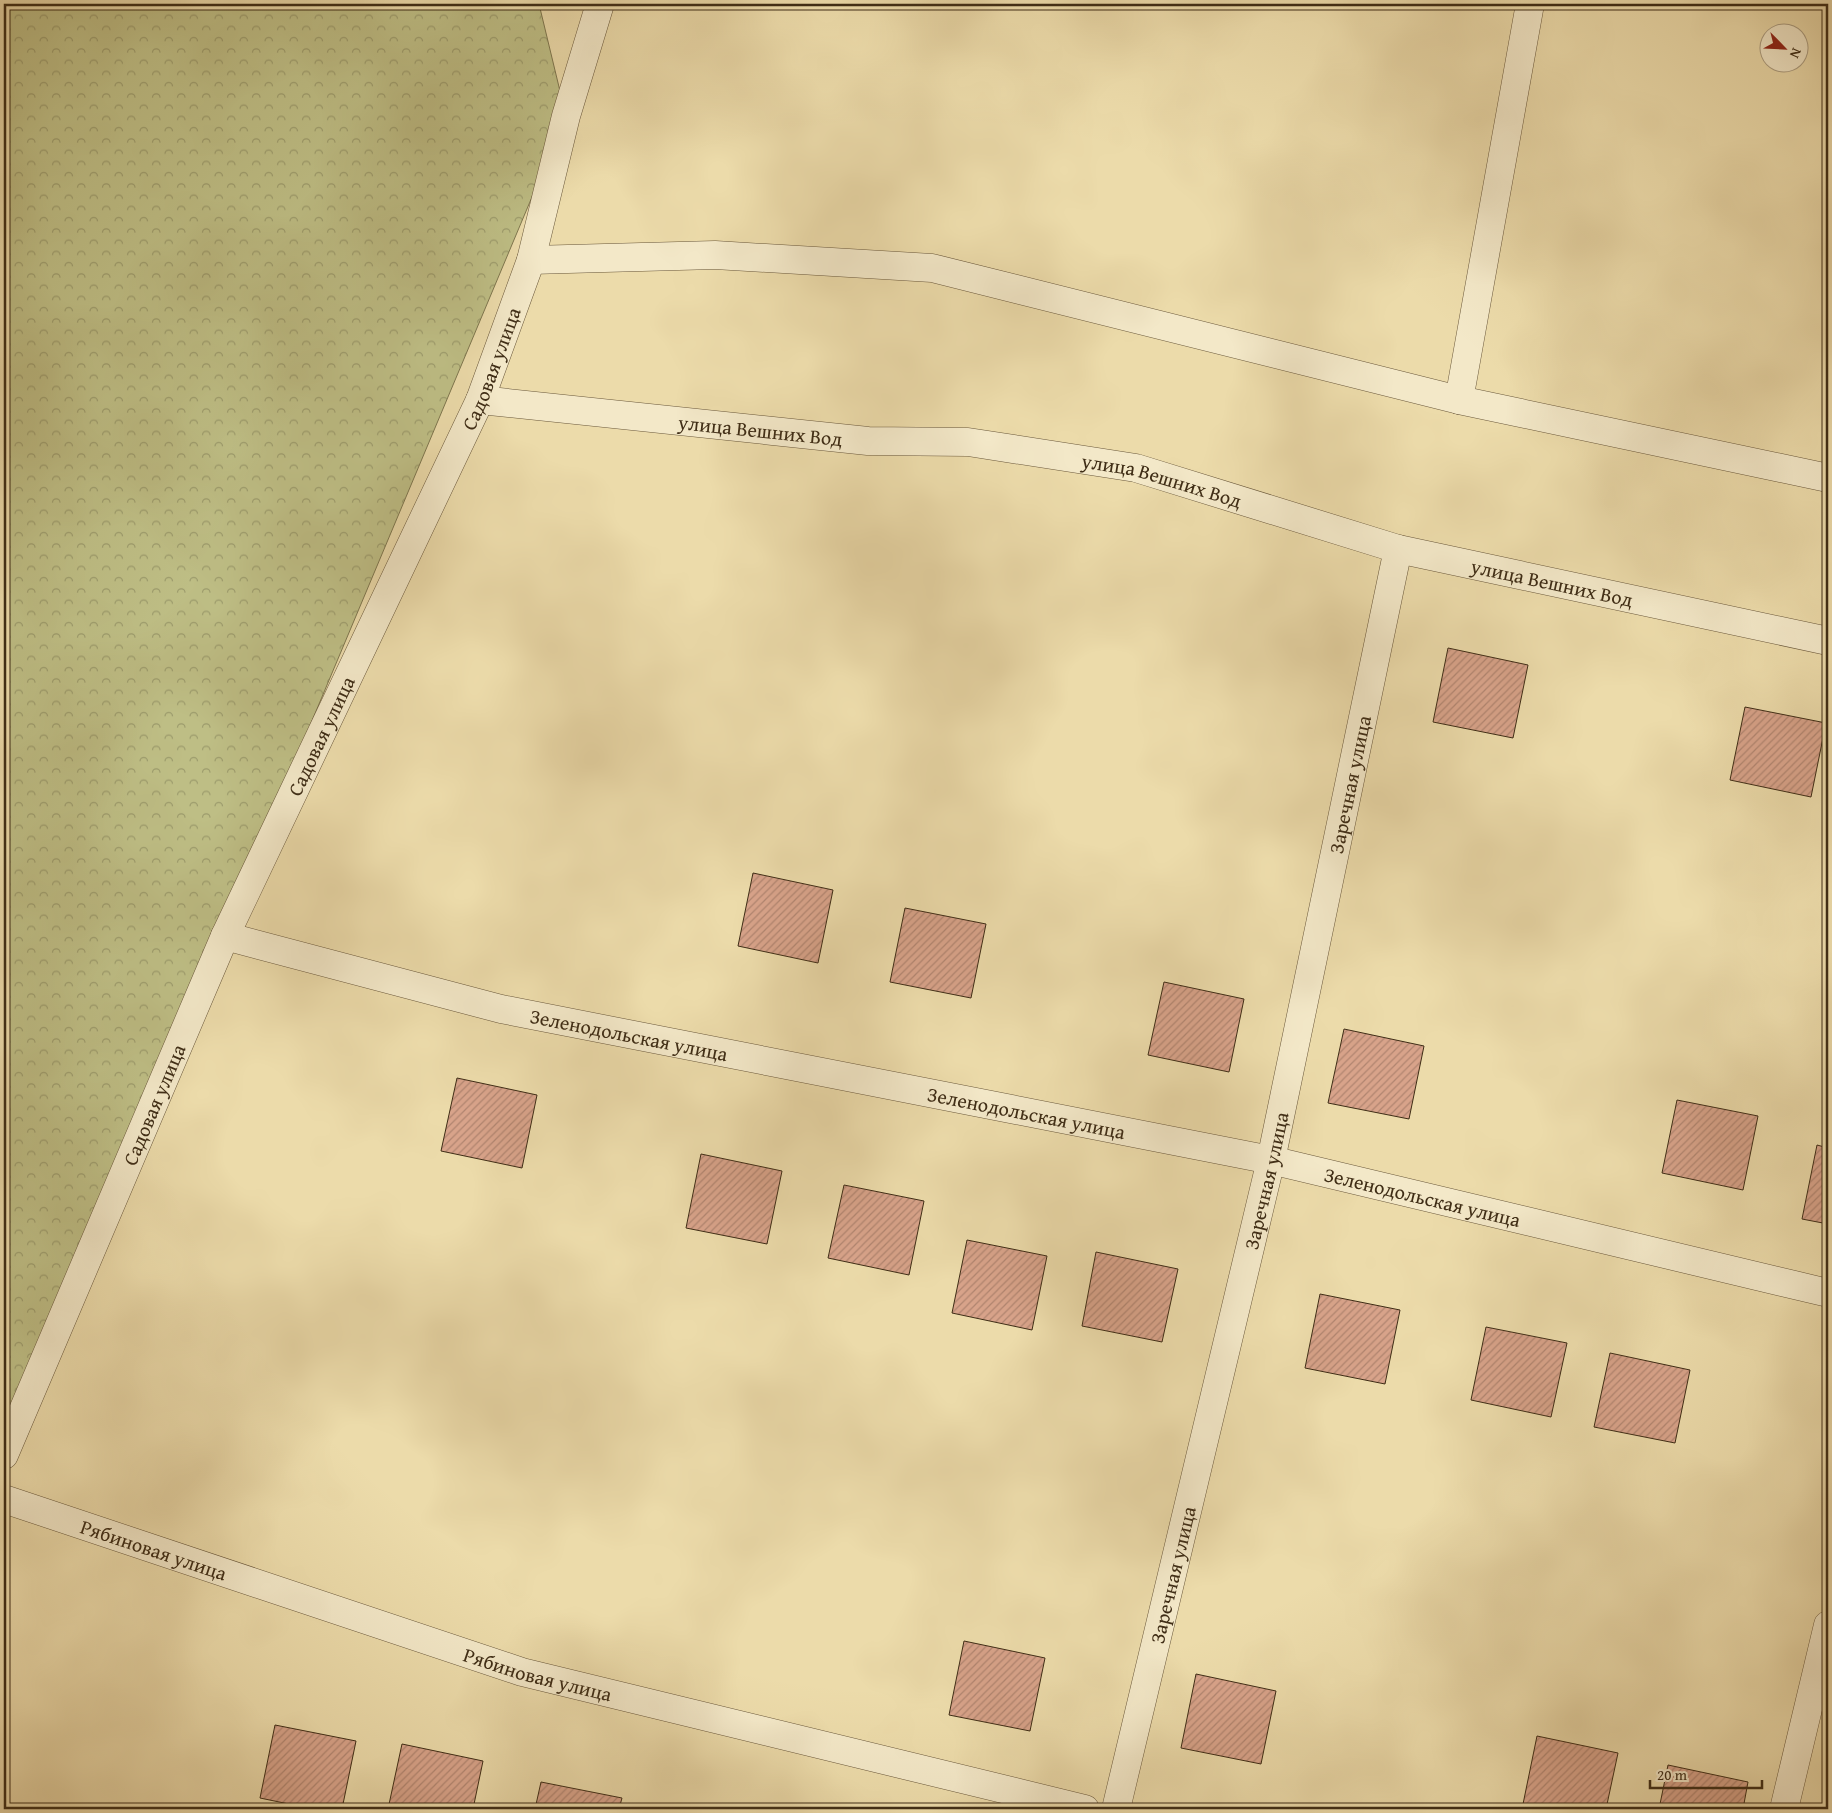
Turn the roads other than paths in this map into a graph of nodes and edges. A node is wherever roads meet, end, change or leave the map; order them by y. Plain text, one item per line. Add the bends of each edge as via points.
1 (600, 4) edge
2 (1530, 4) edge
3 (531, 260) junction
4 (480, 400) junction
5 (1459, 400) junction
6 (1828, 478) edge
7 (1398, 549) junction
8 (1828, 641) edge
9 (225, 936) junction
10 (1271, 1160) junction
11 (1828, 1293) edge
12 (4, 1455) edge
13 (4, 1500) edge
14 (1828, 1624) edge
15 (1085, 1809) edge
16 (1116, 1809) edge
17 (1784, 1809) edge

1 - 3 street, Садовая улица via 566,116
2 - 5 street
3 - 4 street, Садовая улица
3 - 5 street via 715,256 932,268
4 - 7 street, улица Вешних Вод via 868,441 968,442 1136,468
4 - 9 street, Садовая улица
5 - 6 street
7 - 8 street, улица Вешних Вод
7 - 10 street, Заречная улица
9 - 10 street, Зеленодольская улица via 501,1009
9 - 12 street, Садовая улица
10 - 11 street, Зеленодольская улица
10 - 16 street, Заречная улица
13 - 15 street, Рябиновая улица via 522,1672
14 - 17 street

